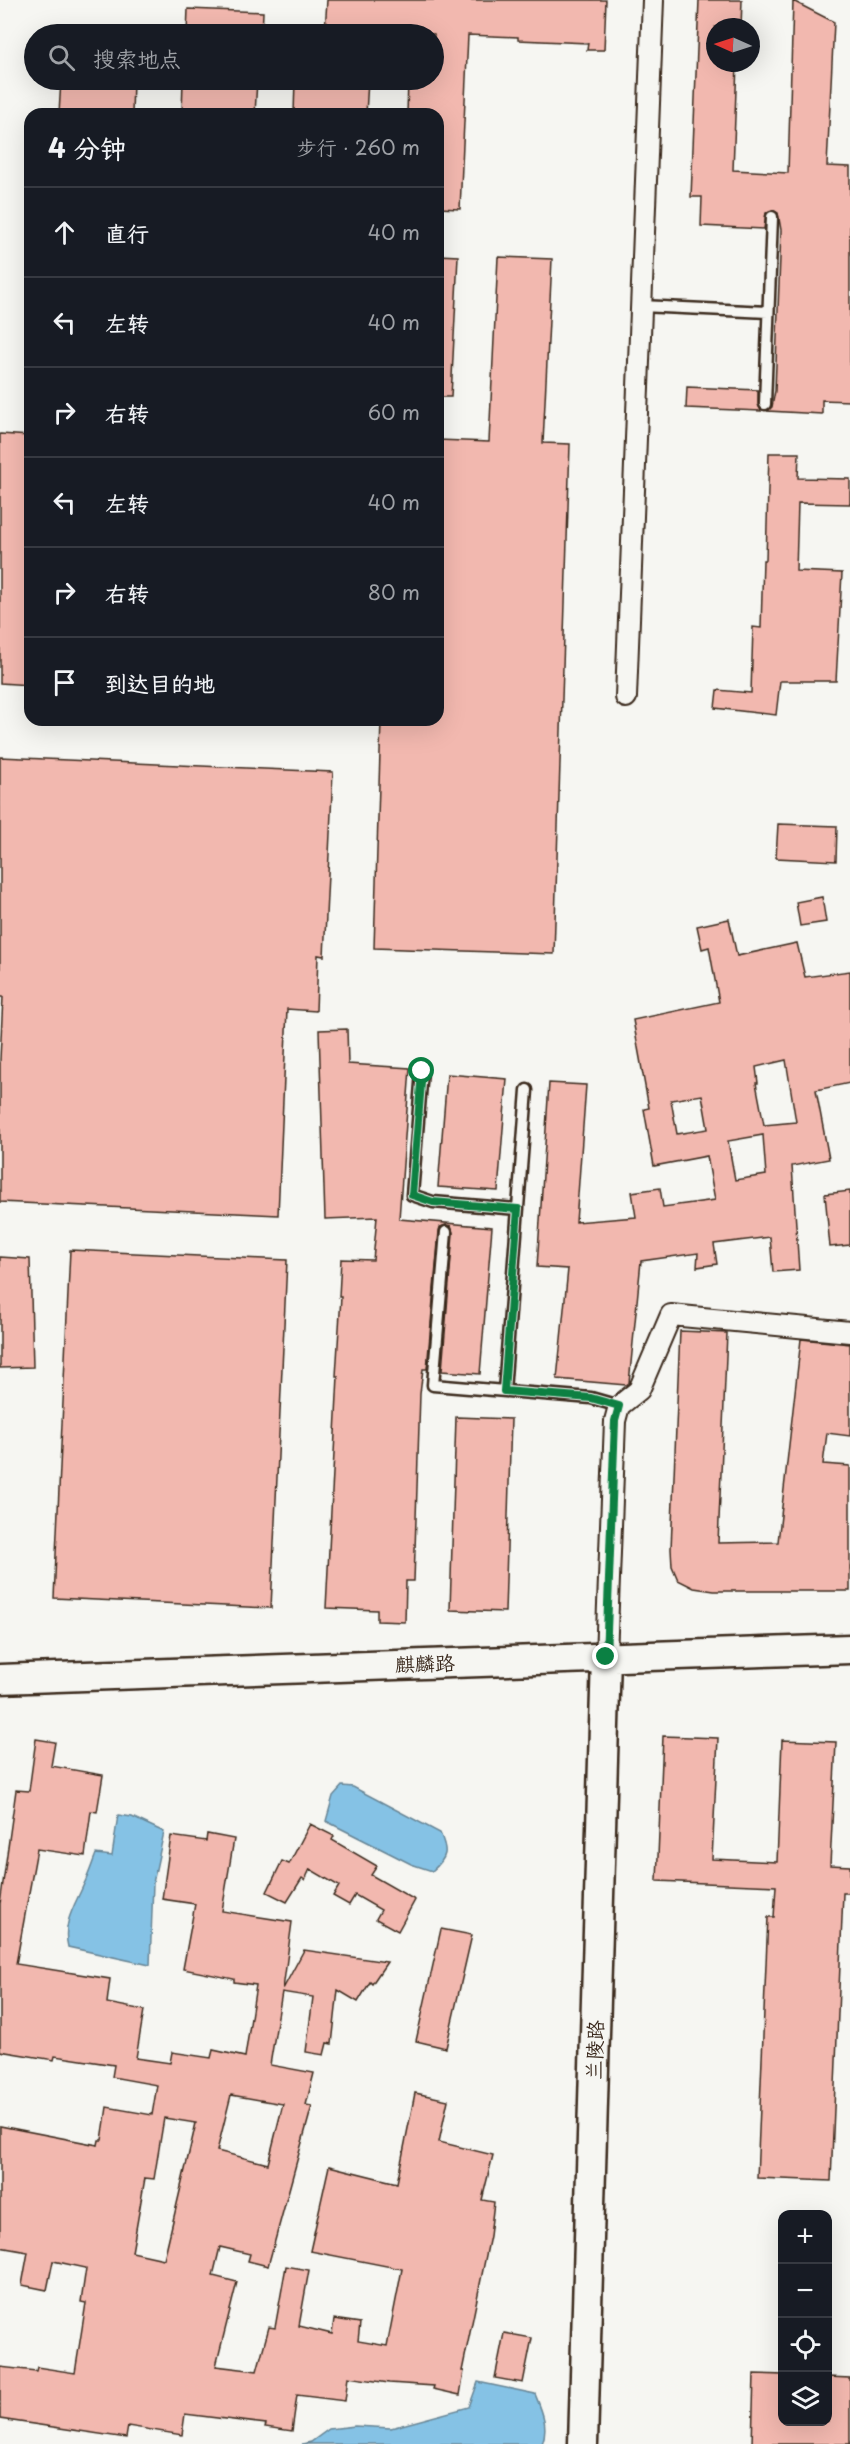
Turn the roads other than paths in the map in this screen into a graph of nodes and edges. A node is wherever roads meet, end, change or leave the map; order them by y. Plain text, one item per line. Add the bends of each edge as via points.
1 (653, 0) edge
2 (772, 217) dead end
3 (641, 306) junction
4 (768, 312) junction
5 (765, 404) dead end
6 (626, 697) dead end
7 (422, 1071) dead end
8 (527, 1090) dead end
9 (518, 1209) junction
10 (446, 1232) dead end
11 (850, 1332) edge
12 (504, 1391) junction
13 (619, 1406) junction
14 (850, 1649) edge
15 (606, 1657) junction
16 (0, 1679) edge
17 (583, 2444) edge

1 - 3 street
2 - 4 lane
3 - 4 lane
3 - 6 street
4 - 5 lane
7 - 9 lane via 412,1195 433,1202
8 - 9 lane
9 - 12 lane
10 - 12 lane via 433,1385
11 - 13 street via 671,1315 639,1390
12 - 13 lane via 591,1398
13 - 15 street via 615,1421
14 - 15 street, 麒麟路
15 - 16 street, 麒麟路
15 - 17 street, 兰陵路

